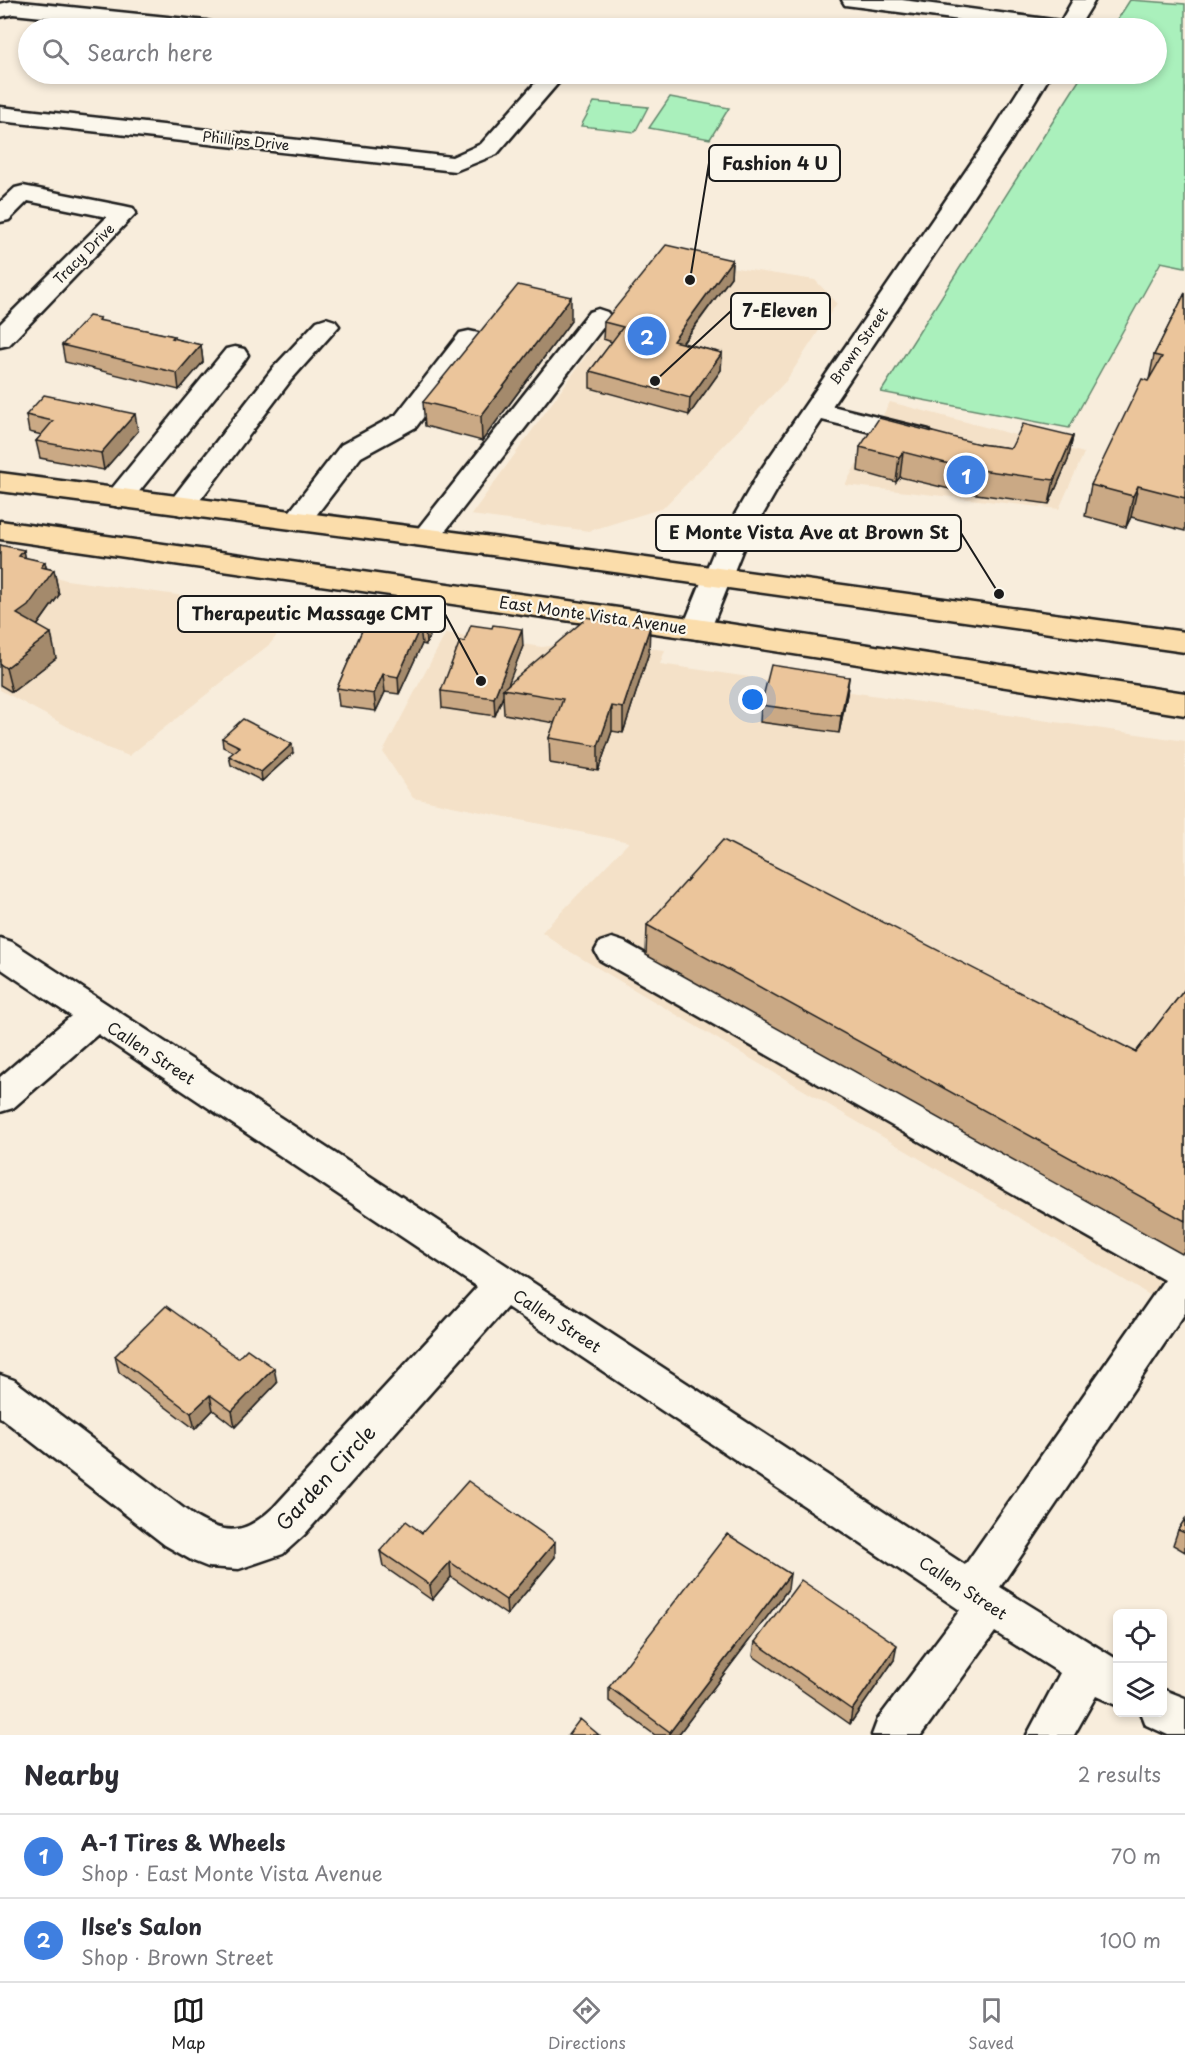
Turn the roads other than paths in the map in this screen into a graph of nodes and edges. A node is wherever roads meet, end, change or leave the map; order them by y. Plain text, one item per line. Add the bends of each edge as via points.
1 (853, 0) edge
2 (1084, 0) edge
3 (4, 12) edge
4 (80, 18) edge
5 (991, 18) edge
6 (1073, 18) edge
7 (546, 84) edge
8 (1034, 84) edge
9 (0, 114) edge
10 (0, 215) edge
11 (598, 317) dead end
12 (326, 326) dead end
13 (0, 339) edge
14 (470, 339) dead end
15 (235, 355) dead end
16 (815, 410) junction
17 (938, 441) edge
18 (0, 482) edge
19 (119, 498) junction
20 (181, 506) junction
21 (297, 521) junction
22 (0, 530) edge
23 (426, 537) junction
24 (717, 578) junction
25 (698, 629) junction
26 (1185, 642) edge
27 (1185, 704) edge
28 (0, 951) edge
29 (612, 951) dead end
30 (95, 1016) junction
31 (0, 1098) edge
32 (1185, 1273) edge
33 (1185, 1281) edge
34 (503, 1285) junction
35 (0, 1393) edge
36 (980, 1599) junction
37 (1103, 1676) edge
38 (1167, 1712) edge
39 (1185, 1719) edge
40 (894, 1735) edge
41 (1049, 1735) edge

1 - 5 street
2 - 6 street
3 - 4 street
7 - 9 street, Phillips Drive via 489,149 455,164
8 - 16 street, Brown Street
10 - 13 street, Tracy Drive via 23,193 124,213
11 - 23 street
12 - 20 street via 282,374
14 - 21 street via 406,421 351,451
15 - 19 street
16 - 17 street
16 - 24 street, Brown Street via 772,474
18 - 19 main road
19 - 20 main road
20 - 21 main road
21 - 23 main road
22 - 25 main road, East Monte Vista Avenue
23 - 24 main road
24 - 25 street, Brown Street
24 - 26 main road
25 - 27 main road, East Monte Vista Avenue
28 - 30 street, Callen Street
29 - 32 street
30 - 31 street
30 - 34 street, Callen Street
33 - 36 street
34 - 35 street, Garden Circle via 289,1521 268,1540 239,1549 207,1547 180,1531
34 - 36 street, Callen Street
36 - 37 street, Callen Street
36 - 40 street
37 - 41 street
38 - 39 street

